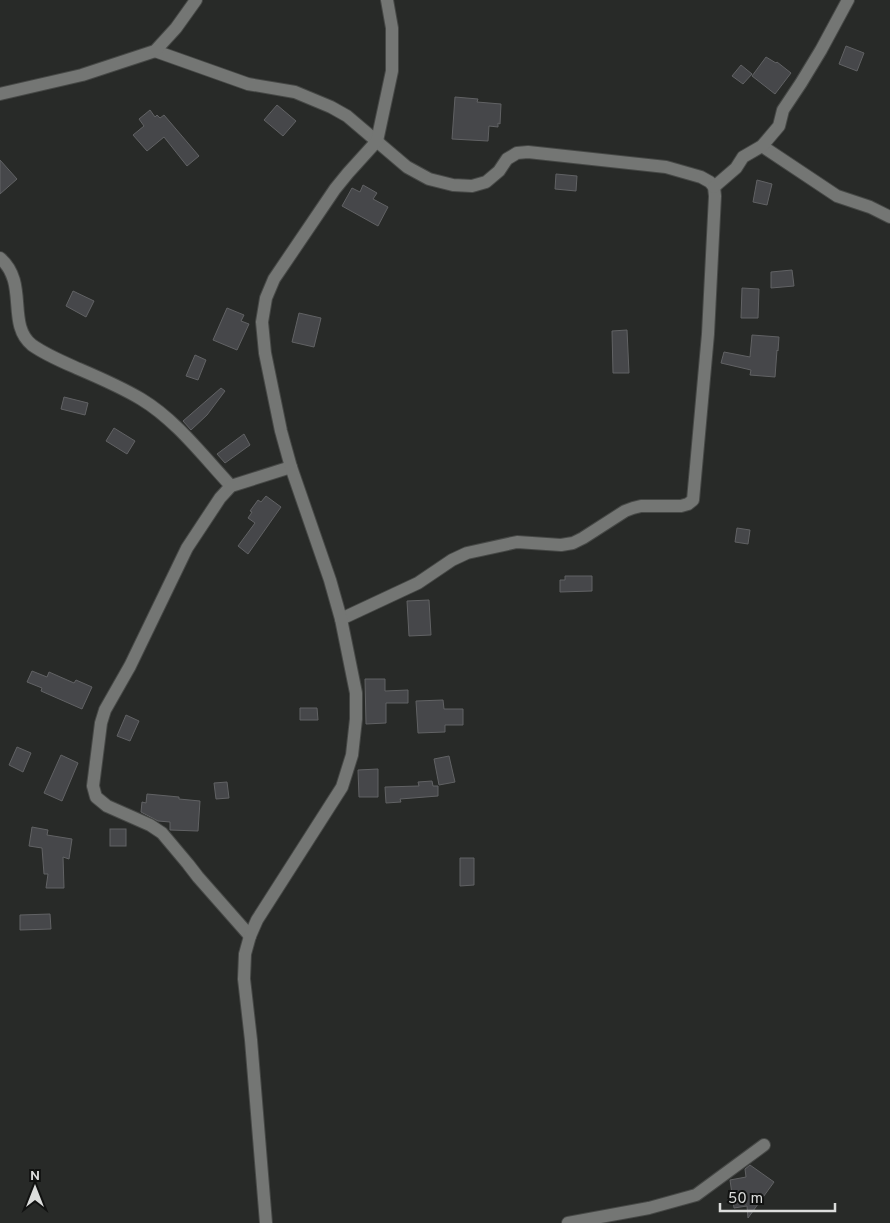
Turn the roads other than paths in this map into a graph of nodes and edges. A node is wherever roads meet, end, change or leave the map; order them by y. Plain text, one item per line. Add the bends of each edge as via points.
1 (196, 0) edge
2 (387, 0) edge
3 (848, 0) edge
4 (155, 51) junction
5 (0, 94) edge
6 (377, 141) junction
7 (762, 146) junction
8 (714, 187) junction
9 (890, 217) edge
10 (0, 258) edge
11 (291, 468) junction
12 (231, 486) junction
13 (341, 619) junction
14 (250, 936) junction
15 (764, 1145) dead end
16 (266, 1223) edge
17 (568, 1223) edge

1 - 4 street
2 - 6 street via 392,28 392,71
3 - 7 street via 783,110 778,126
4 - 5 street via 82,75
4 - 6 street via 248,84 313,98 347,116
6 - 8 street via 407,167 429,179 453,185 472,186 486,182 507,160 517,153 528,152 666,166 701,177
6 - 11 street via 335,189 274,279 266,298 262,322 265,353
7 - 8 street via 743,157 736,168
7 - 9 street via 837,196
8 - 13 street via 708,334 693,500 681,506 633,508 573,543 517,542 467,553 418,583
10 - 12 street via 13,274 18,319 32,345 142,399 170,421
11 - 12 street
11 - 13 street
12 - 14 street via 187,548 105,710 93,786 96,797 107,806 162,833
13 - 14 street via 356,693 352,755 342,787
14 - 16 street via 244,979
15 - 17 street via 696,1195

